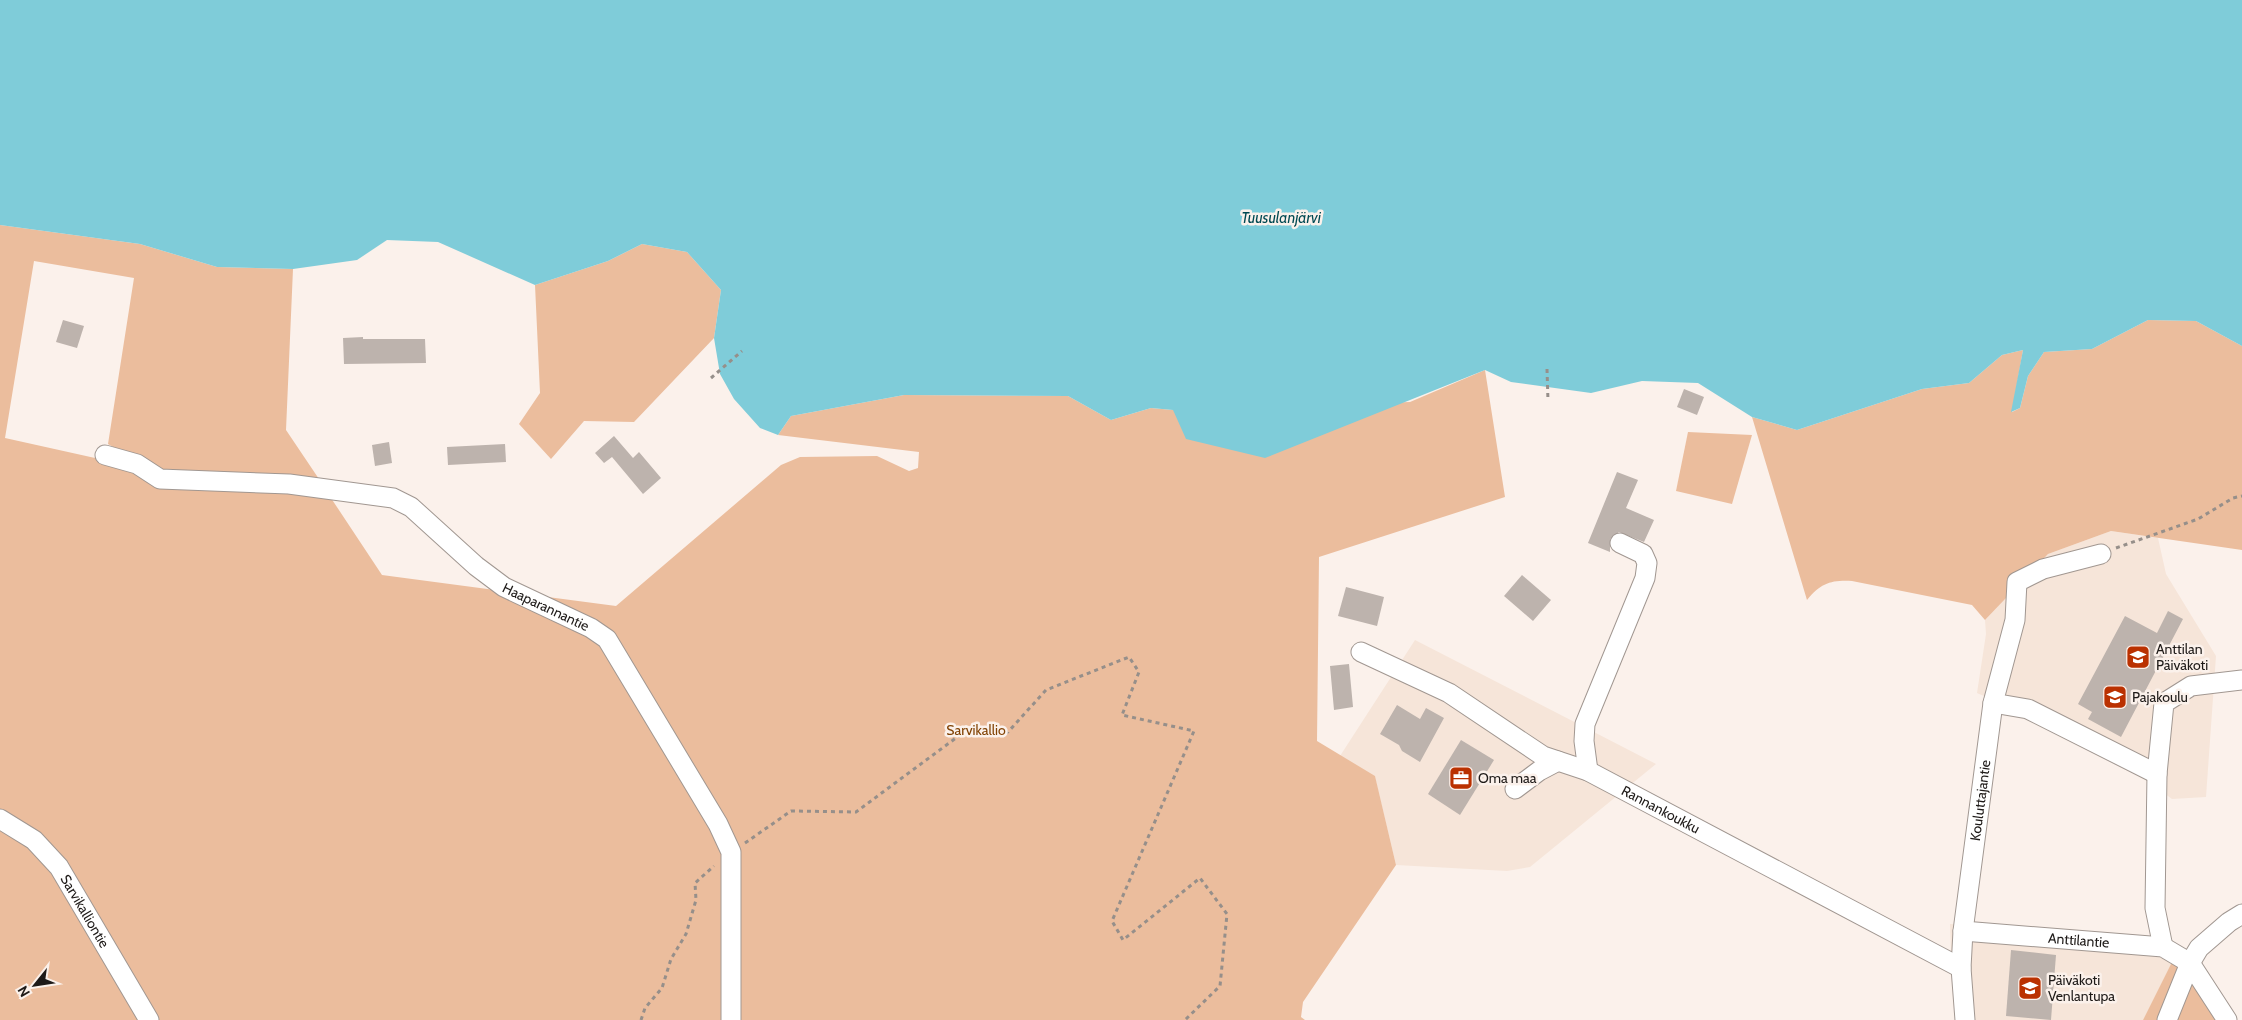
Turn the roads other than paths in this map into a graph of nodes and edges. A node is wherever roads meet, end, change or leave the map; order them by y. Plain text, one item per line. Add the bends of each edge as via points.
1 (105, 455) dead end
2 (1620, 543) dead end
3 (2100, 554) road end
4 (1361, 652) dead end
5 (2242, 680) edge
6 (1993, 703) junction
7 (1550, 758) junction
8 (1588, 770) junction
9 (2157, 774) junction
10 (1514, 789) dead end
11 (0, 820) edge
12 (2242, 914) edge
13 (1963, 931) junction
14 (2163, 947) junction
15 (2190, 963) junction
16 (1961, 968) junction
17 (149, 1020) edge
18 (731, 1020) edge
19 (1966, 1020) edge
20 (2167, 1020) edge
21 (2227, 1020) edge

1 - 18 street, Haaparannantie via 137,464 160,480 289,484 393,498 411,507 504,587 591,628 607,639 713,816 731,852
2 - 8 street via 1643,554 1645,578 1585,724
3 - 6 street, Kouluttajantie via 2043,569 2017,582 2015,620
4 - 7 street, Rannankoukku via 1449,693
5 - 9 street via 2191,686 2164,703
6 - 9 street via 2028,709
6 - 13 street, Kouluttajantie
7 - 8 street, Rannankoukku
7 - 10 street via 1539,771
8 - 16 street, Rannankoukku
9 - 14 street via 2156,908
11 - 17 street, Sarvikalliontie via 34,840 59,867
12 - 15 street via 2199,948
13 - 14 street, Anttilantie
13 - 16 street, Kouluttajantie
14 - 15 street, Anttilantie
15 - 20 street
15 - 21 street, Anttilantie
16 - 19 street, Kouluttajantie

